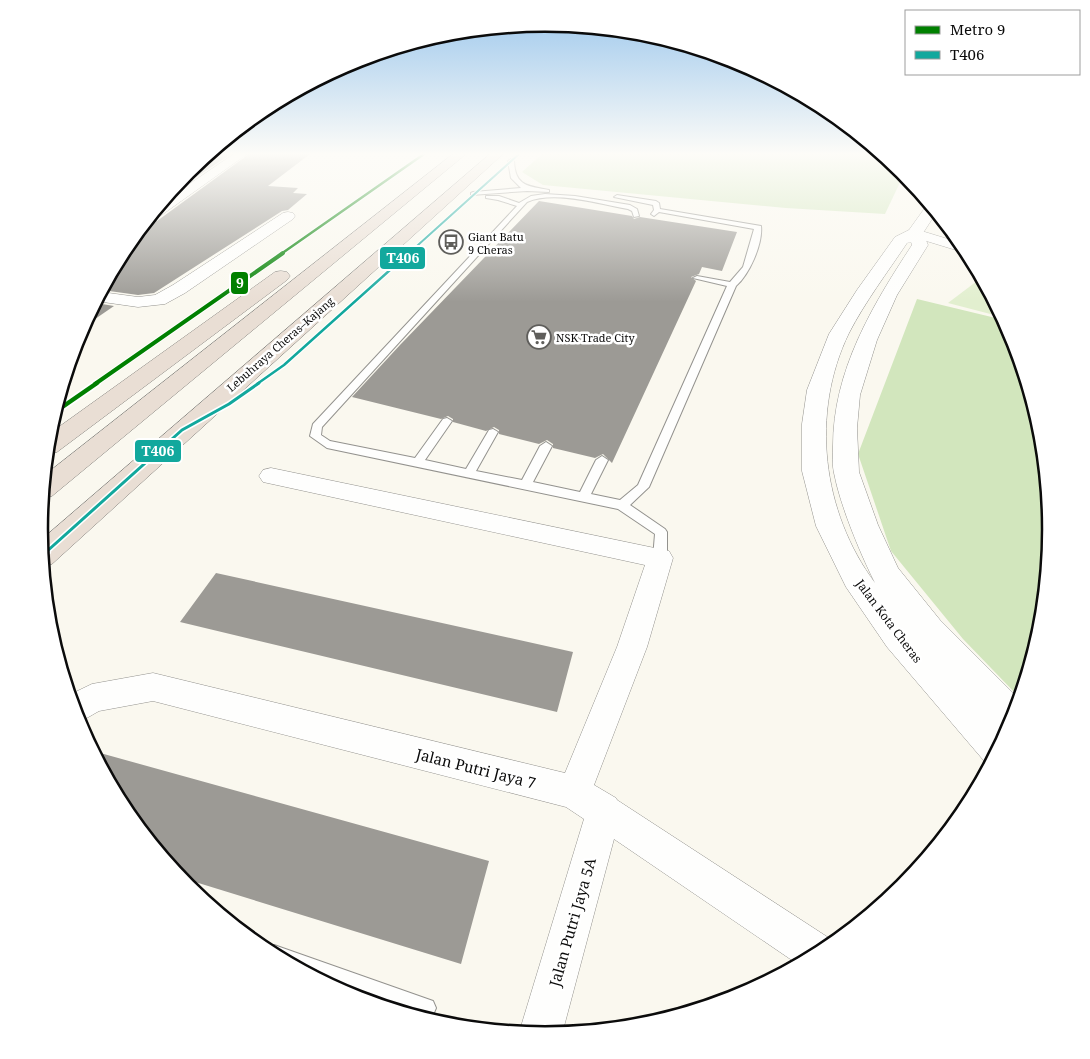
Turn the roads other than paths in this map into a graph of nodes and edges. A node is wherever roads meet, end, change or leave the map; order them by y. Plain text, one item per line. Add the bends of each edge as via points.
1 (380, 203) edge
2 (399, 203) edge
3 (452, 203) edge
4 (464, 203) edge
5 (513, 203) edge
6 (606, 203) edge
7 (656, 203) edge
8 (522, 206) joint
9 (928, 214) edge
10 (288, 216) dead end
11 (636, 216) dead end
12 (916, 233) junction
13 (952, 245) edge
14 (697, 278) dead end
15 (732, 285) junction
16 (106, 298) edge
17 (447, 421) dead end
18 (182, 430) junction
19 (494, 432) dead end
20 (57, 440) edge
21 (546, 446) dead end
22 (602, 460) dead end
23 (418, 462) junction
24 (470, 473) junction
25 (271, 476) dead end
26 (50, 484) edge
27 (526, 484) junction
28 (584, 496) junction
29 (622, 505) junction
30 (49, 550) edge
31 (660, 558) junction
32 (83, 704) edge
33 (1007, 711) edge
34 (993, 744) edge
35 (589, 801) junction
36 (811, 949) edge
37 (312, 968) edge
38 (426, 1008) dead end
39 (542, 1026) edge

1 - 20 highway
2 - 26 highway
3 - 18 highway, Lebuhraya Cheras–Kajang
4 - 18 highway via 284,364 229,404
5 - 8 lane
6 - 11 lane via 630,207
7 - 15 lane via 655,213 758,228 754,249 740,280
8 - 23 lane via 316,426 315,436 327,444
9 - 12 street, Jalan Kota Cheras
10 - 16 street via 158,300 138,302
12 - 13 street
12 - 33 street, Jalan Kota Cheras via 920,245 888,296 867,340 849,395 845,428 846,472 886,575 929,628
12 - 34 street, Jalan Kota Cheras via 901,240 839,334 818,390 814,424 816,471 830,526 856,578 898,637
14 - 15 lane
15 - 29 lane via 643,487
17 - 23 lane
18 - 30 highway, Lebuhraya Cheras–Kajang
19 - 24 lane
21 - 27 lane
22 - 28 lane
23 - 24 lane
24 - 27 lane
25 - 31 street
27 - 28 lane
28 - 29 lane
29 - 31 lane via 661,532
31 - 35 street, Jalan Putri Jaya 5A
32 - 35 street, Jalan Putri Jaya 7 via 153,687
35 - 36 street, Jalan Putri Jaya 7
35 - 39 street, Jalan Putri Jaya 5A
37 - 38 lane

